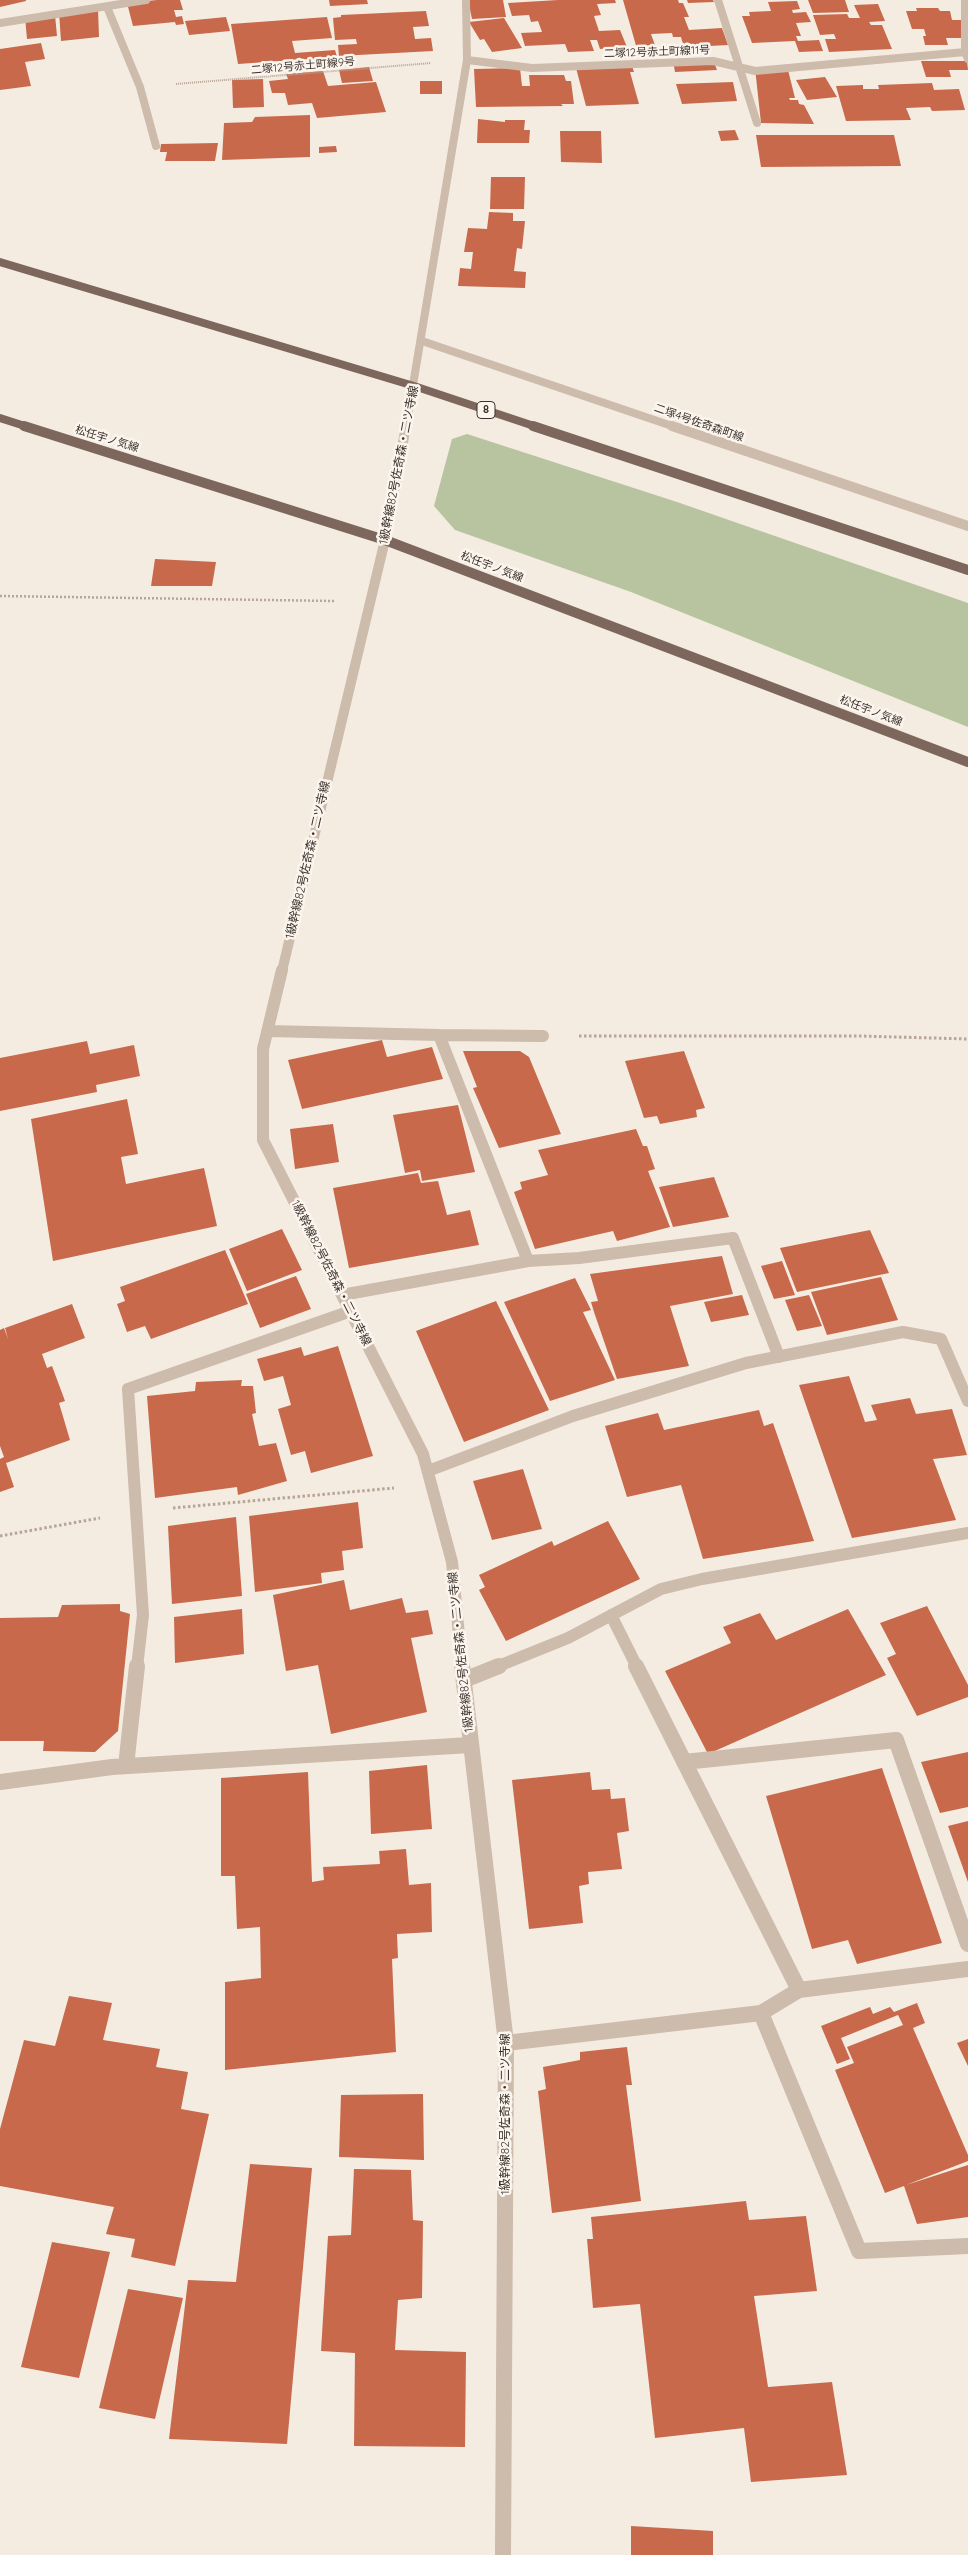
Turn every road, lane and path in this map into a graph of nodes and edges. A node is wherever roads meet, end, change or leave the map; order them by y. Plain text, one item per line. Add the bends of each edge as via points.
1 (78, 0) edge
2 (146, 0) edge
3 (466, 0) edge
4 (718, 0) edge
5 (965, 0) edge
6 (107, 7) junction
7 (87, 9) junction
8 (966, 16) edge
9 (0, 23) edge
10 (967, 56) edge
11 (467, 60) junction
12 (738, 65) junction
13 (140, 87) junction
14 (757, 124) dead end
15 (156, 146) dead end
16 (0, 262) edge
17 (422, 341) junction
18 (414, 386) junction
19 (0, 418) edge
20 (968, 526) edge
21 (385, 540) junction
22 (968, 570) edge
23 (0, 596) edge
24 (370, 602) junction
25 (968, 762) edge
26 (268, 1031) junction
27 (439, 1035) junction
28 (543, 1036) joint
29 (968, 1039) edge
30 (528, 1262) junction
31 (342, 1295) junction
32 (350, 1311) junction
33 (779, 1357) junction
34 (968, 1401) edge
35 (430, 1478) junction
36 (136, 1512) junction
37 (968, 1533) edge
38 (0, 1536) edge
39 (611, 1615) junction
40 (464, 1680) junction
41 (470, 1745) junction
42 (684, 1762) junction
43 (126, 1766) junction
44 (0, 1782) edge
45 (968, 1944) edge
46 (968, 1968) edge
47 (799, 1990) junction
48 (761, 2013) junction
49 (506, 2044) junction
50 (968, 2246) edge
51 (503, 2555) edge

1 - 7 street
2 - 6 street
3 - 11 street, 1級幹線82号佐奇森・二ツ寺線
4 - 12 street
5 - 8 street
6 - 7 street
6 - 13 street
7 - 9 street
8 - 10 street
10 - 12 street, 二塚12号赤土町線11号 via 756,71
11 - 12 street, 二塚12号赤土町線11号 via 532,68 714,61
11 - 13 path, 二塚12号赤土町線9号
11 - 17 street, 1級幹線82号佐奇森・二ツ寺線
12 - 14 street
13 - 15 street
16 - 18 main road, 8
17 - 18 street, 1級幹線82号佐奇森・二ツ寺線
17 - 20 street, 二塚4号佐奇森町線
18 - 21 street, 1級幹線82号佐奇森・二ツ寺線
18 - 22 main road, 8
19 - 21 main road, 松任宇ノ気線
21 - 24 street, 1級幹線82号佐奇森・二ツ寺線
21 - 25 main road, 松任宇ノ気線
23 - 24 path
24 - 26 street, 1級幹線82号佐奇森・二ツ寺線
26 - 27 street
26 - 31 street, 1級幹線82号佐奇森・二ツ寺線 via 263,1049 263,1140
27 - 28 street
27 - 30 street
28 - 29 path
30 - 31 street
30 - 33 street via 733,1238
31 - 32 street, 1級幹線82号佐奇森・二ツ寺線
32 - 35 street, 1級幹線82号佐奇森・二ツ寺線 via 423,1454
32 - 36 street via 128,1389
33 - 34 street via 903,1332 941,1339
33 - 35 street via 746,1363 573,1416
35 - 36 path
35 - 40 street, 1級幹線82号佐奇森・二ツ寺線 via 452,1562
36 - 38 path
36 - 43 street via 143,1615
37 - 39 street via 702,1579 661,1589
39 - 40 street via 568,1638
39 - 42 street
40 - 41 street, 1級幹線82号佐奇森・二ツ寺線
41 - 43 street
41 - 49 street, 1級幹線82号佐奇森・二ツ寺線
42 - 45 street via 896,1740
42 - 47 street
43 - 44 street
46 - 47 street
47 - 48 street
48 - 49 street
48 - 50 street via 859,2251
49 - 51 street, 1級幹線82号佐奇森・二ツ寺線

